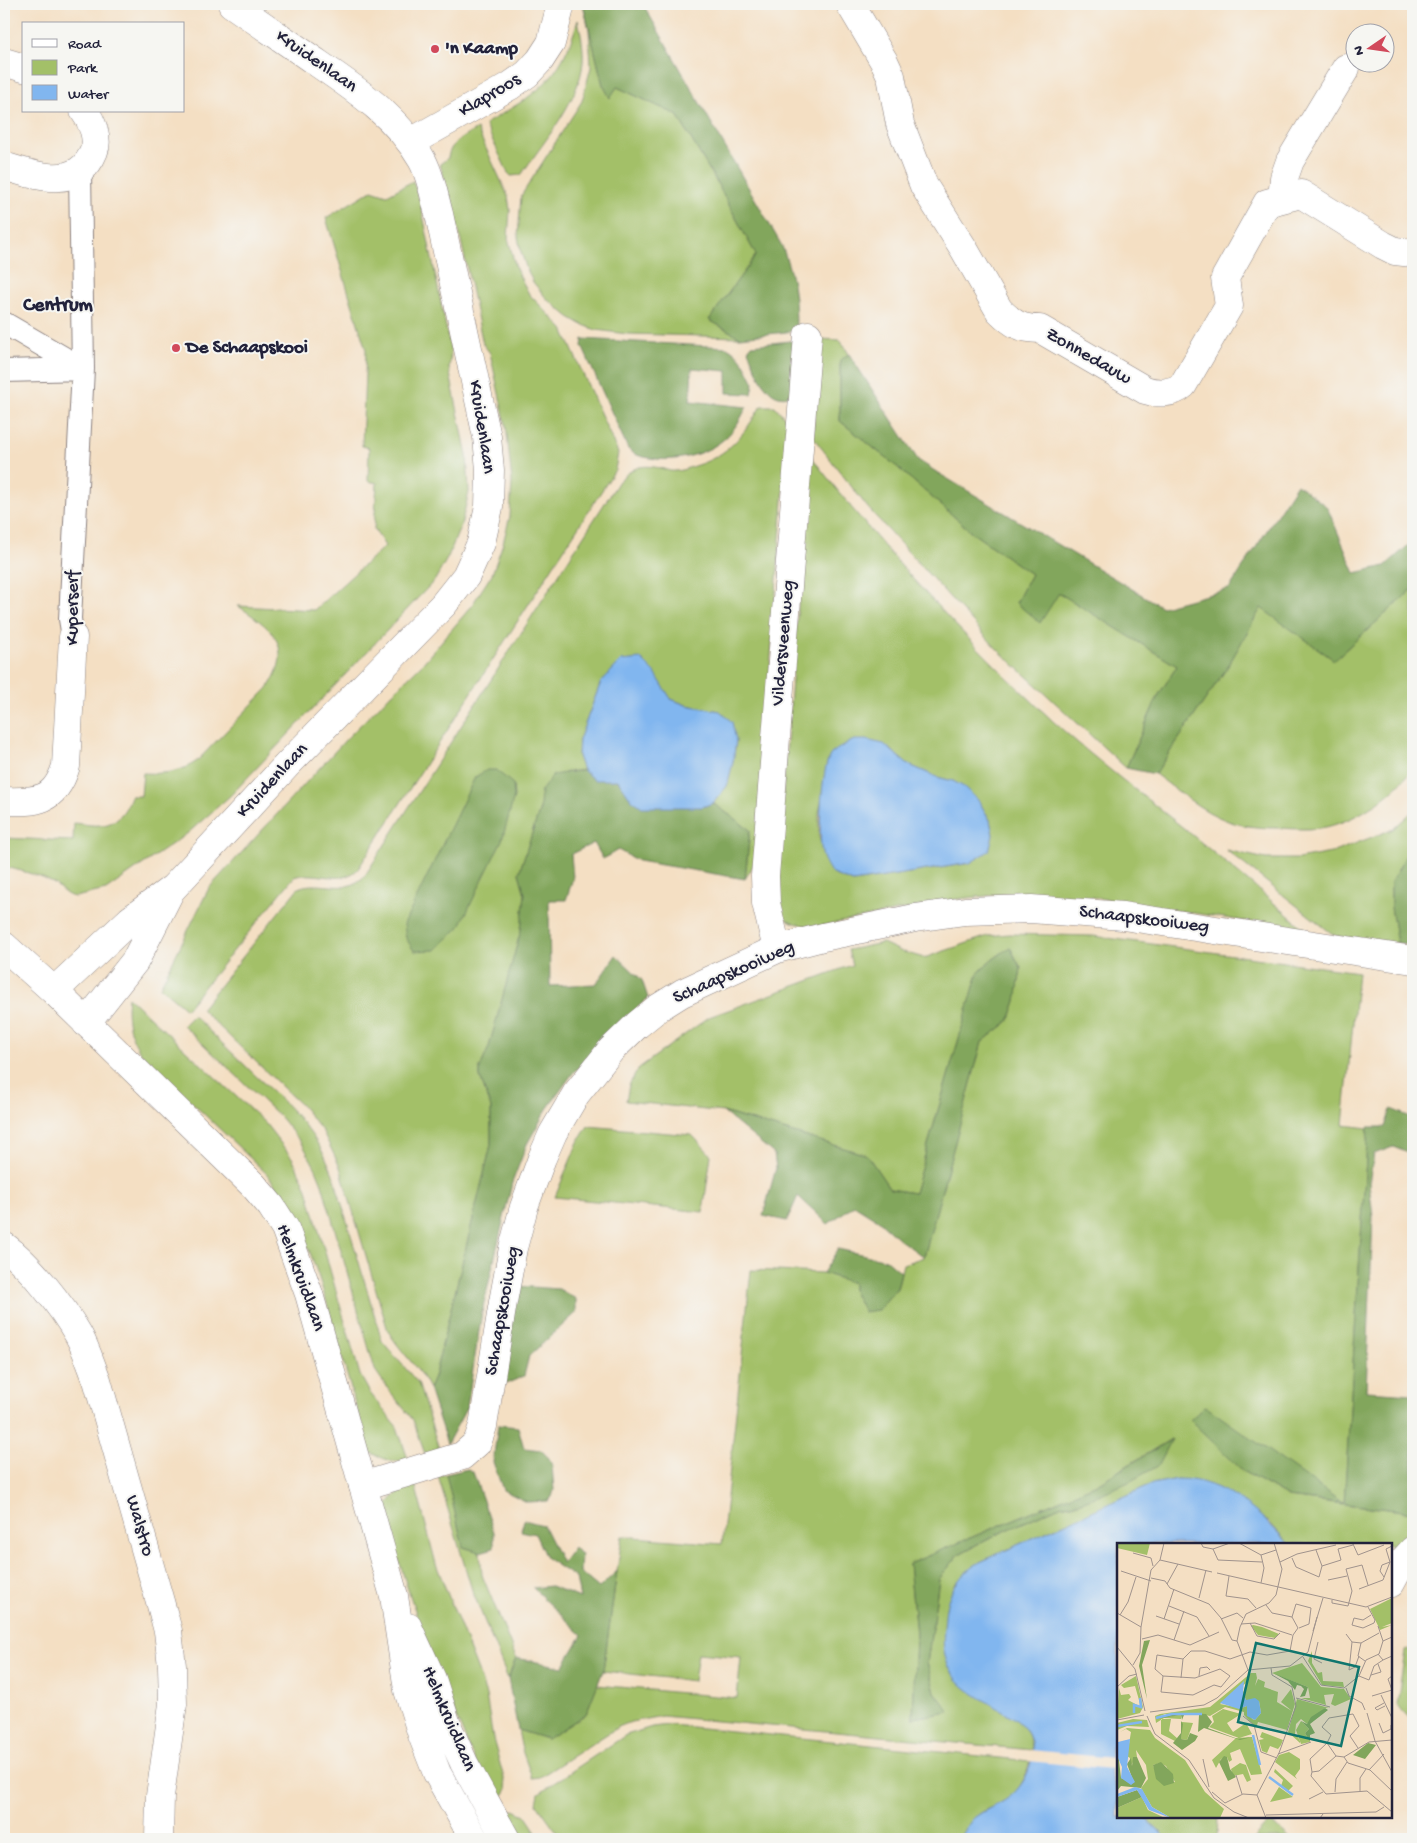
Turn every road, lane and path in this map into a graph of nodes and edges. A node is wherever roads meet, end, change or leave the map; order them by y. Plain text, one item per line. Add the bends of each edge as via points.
1 (232, 4) edge
2 (561, 4) edge
3 (850, 4) edge
4 (4, 62) edge
5 (22, 67) edge
6 (1344, 71) edge
7 (85, 112) edge
8 (410, 142) junction
9 (4, 166) edge
10 (80, 171) junction
11 (1282, 198) junction
12 (1413, 253) edge
13 (4, 323) edge
14 (808, 334) dead end
15 (82, 369) junction
16 (4, 371) edge
17 (73, 638) joint
18 (4, 801) edge
19 (173, 888) junction
20 (4, 946) edge
21 (777, 949) junction
22 (1413, 960) edge
23 (54, 991) junction
24 (86, 1023) junction
25 (4, 1246) edge
26 (364, 1486) junction
27 (1413, 1550) edge
28 (1392, 1581) edge
29 (394, 1596) junction
30 (159, 1839) edge
31 (474, 1839) edge
32 (506, 1839) edge

1 - 8 street, Kruidenlaan via 359,92
2 - 8 street, Klaproos via 551,43 527,74
3 - 11 street, Zonnedauw via 891,76 900,124 924,186 999,310 1007,319 1024,328 1040,328 1145,390 1172,392 1183,385 1229,306 1225,278 1268,202
4 - 5 street
6 - 11 street via 1290,161
7 - 10 street via 92,124 96,148
8 - 19 street, Kruidenlaan via 423,162 431,185 487,436 489,507 480,543 466,576 443,605
9 - 10 street via 50,177
10 - 15 street, Kuperserf
11 - 12 street via 1301,194 1383,245 1395,251
13 - 15 street
14 - 21 street, Vildersveenweg via 765,876 766,903
15 - 16 street
15 - 17 street, Kuperserf via 70,619
17 - 18 street, Kuperserf via 63,778 41,800
19 - 23 street, Kruidenlaan via 130,920
19 - 24 street, Kruidenlaan via 135,961
20 - 23 street, Helmkruidlaan
21 - 22 street, Schaapskooiweg via 938,914 1031,909 1151,919
21 - 26 street, Schaapskooiweg via 682,993 658,1008 611,1050 588,1077 553,1133 524,1207 508,1274 483,1426 477,1443 456,1459
23 - 24 street, Helmkruidlaan
24 - 26 street, Helmkruidlaan via 254,1186 285,1228 309,1294
25 - 30 street, Walstro via 36,1277 63,1311 78,1334 98,1380 168,1631 173,1704 160,1796
26 - 29 street, Helmkruidlaan
27 - 28 street
29 - 31 street, Helmkruidlaan via 408,1690 422,1735 437,1773
29 - 32 street, Helmkruidlaan via 432,1679 464,1763

